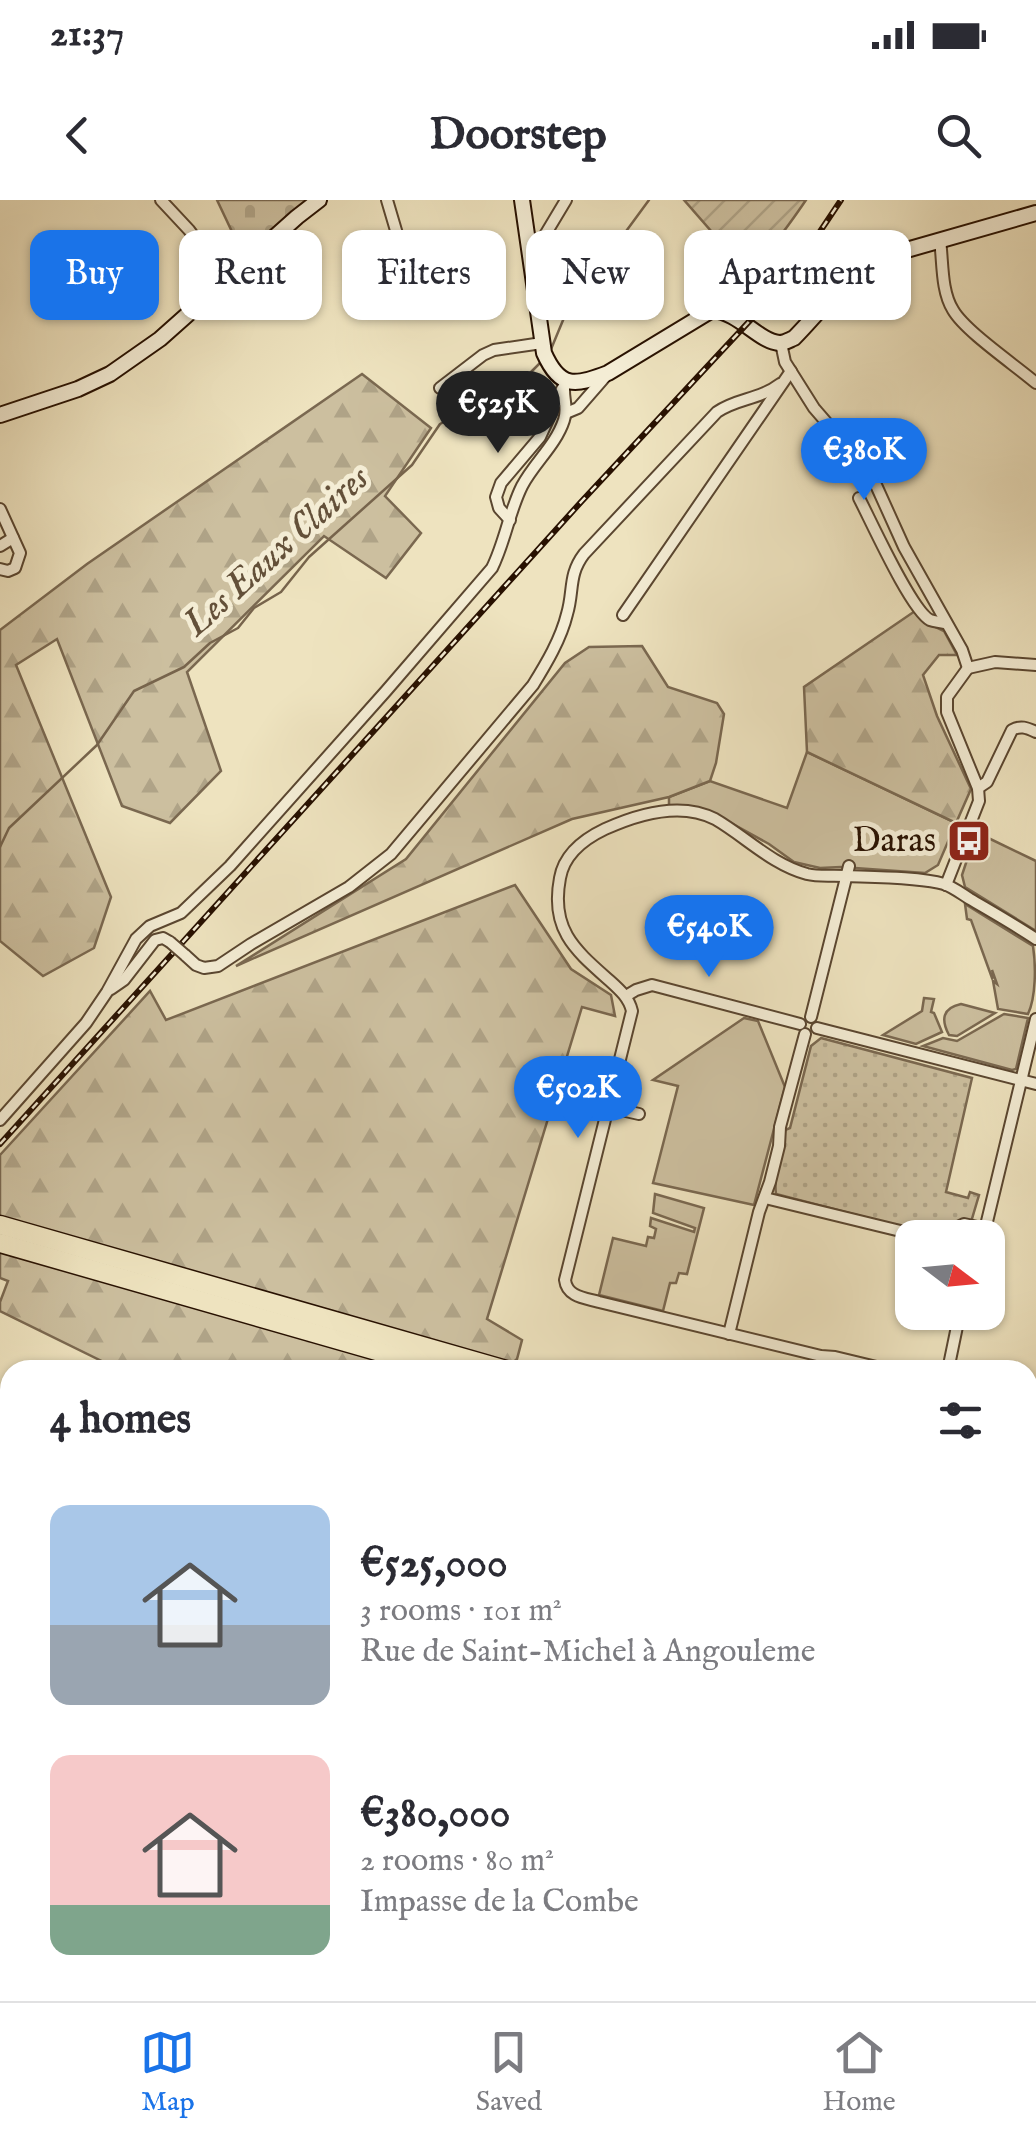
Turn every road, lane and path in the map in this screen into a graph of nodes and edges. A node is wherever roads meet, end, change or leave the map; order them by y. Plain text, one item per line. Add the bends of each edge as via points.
1 (161, 200) edge
2 (320, 200) edge
3 (387, 200) edge
4 (522, 200) edge
5 (566, 200) edge
6 (1036, 213) edge
7 (189, 230) edge
8 (282, 230) edge
9 (396, 230) edge
10 (526, 230) edge
11 (548, 230) edge
12 (940, 240) junction
13 (182, 320) edge
14 (540, 320) edge
15 (781, 343) junction
16 (545, 354) junction
17 (791, 371) junction
18 (608, 373) junction
19 (1036, 383) edge
20 (780, 384) junction
21 (564, 385) junction
22 (440, 388) dead end
23 (566, 413) junction
24 (0, 415) edge
25 (860, 498) dead end
26 (0, 509) edge
27 (510, 520) junction
28 (13, 538) junction
29 (0, 546) edge
30 (0, 570) edge
31 (622, 615) dead end
32 (946, 623) junction
33 (1036, 665) edge
34 (968, 668) junction
35 (1036, 732) edge
36 (978, 788) junction
37 (848, 871) junction
38 (946, 884) junction
39 (1036, 939) edge
40 (108, 992) junction
41 (626, 996) junction
42 (1036, 1019) edge
43 (808, 1026) junction
44 (1021, 1080) junction
45 (1036, 1084) edge
46 (608, 1107) junction
47 (640, 1114) dead end
48 (0, 1120) edge
49 (765, 1198) junction
50 (988, 1220) edge
51 (895, 1229) edge
52 (1, 1238) edge
53 (956, 1330) edge
54 (729, 1334) junction
55 (410, 1360) edge
56 (468, 1360) edge
57 (845, 1360) edge
58 (950, 1360) edge

1 - 7 street
2 - 8 street
3 - 9 street
4 - 10 street
5 - 11 street
6 - 12 street
12 - 15 street via 866,264 794,338
12 - 19 street via 951,308
13 - 24 street via 110,374
14 - 16 street
15 - 17 street
15 - 18 street via 712,310
16 - 21 street
16 - 22 street via 494,350
17 - 20 street
17 - 32 street via 870,474
18 - 21 street
18 - 23 street
20 - 31 street
20 - 40 street, bridge via 717,412 584,554 574,570 565,623 533,685 391,854 218,966 196,965 170,942 155,940
21 - 23 street
21 - 27 street via 540,437 501,482 496,497
23 - 27 street via 524,482
25 - 32 street via 922,613
26 - 28 street
27 - 40 street via 498,556 478,585 200,897 136,939
28 - 29 street
28 - 30 street via 18,561
32 - 34 street
33 - 34 street
34 - 36 street via 947,696 946,712
35 - 36 street via 1012,730
36 - 38 street via 977,810
37 - 38 street
37 - 41 street via 813,876 785,866 713,818 690,811 638,816 602,830 568,858 560,876 560,924 571,945
37 - 43 street
38 - 39 street
40 - 48 street
41 - 43 street via 652,985
41 - 46 street via 632,1011
42 - 44 street
43 - 44 street
43 - 49 street
44 - 45 street
44 - 50 street
46 - 47 street
46 - 54 street via 566,1288
49 - 51 street
49 - 54 street
52 - 55 highway
52 - 56 highway
53 - 58 street
54 - 57 street

